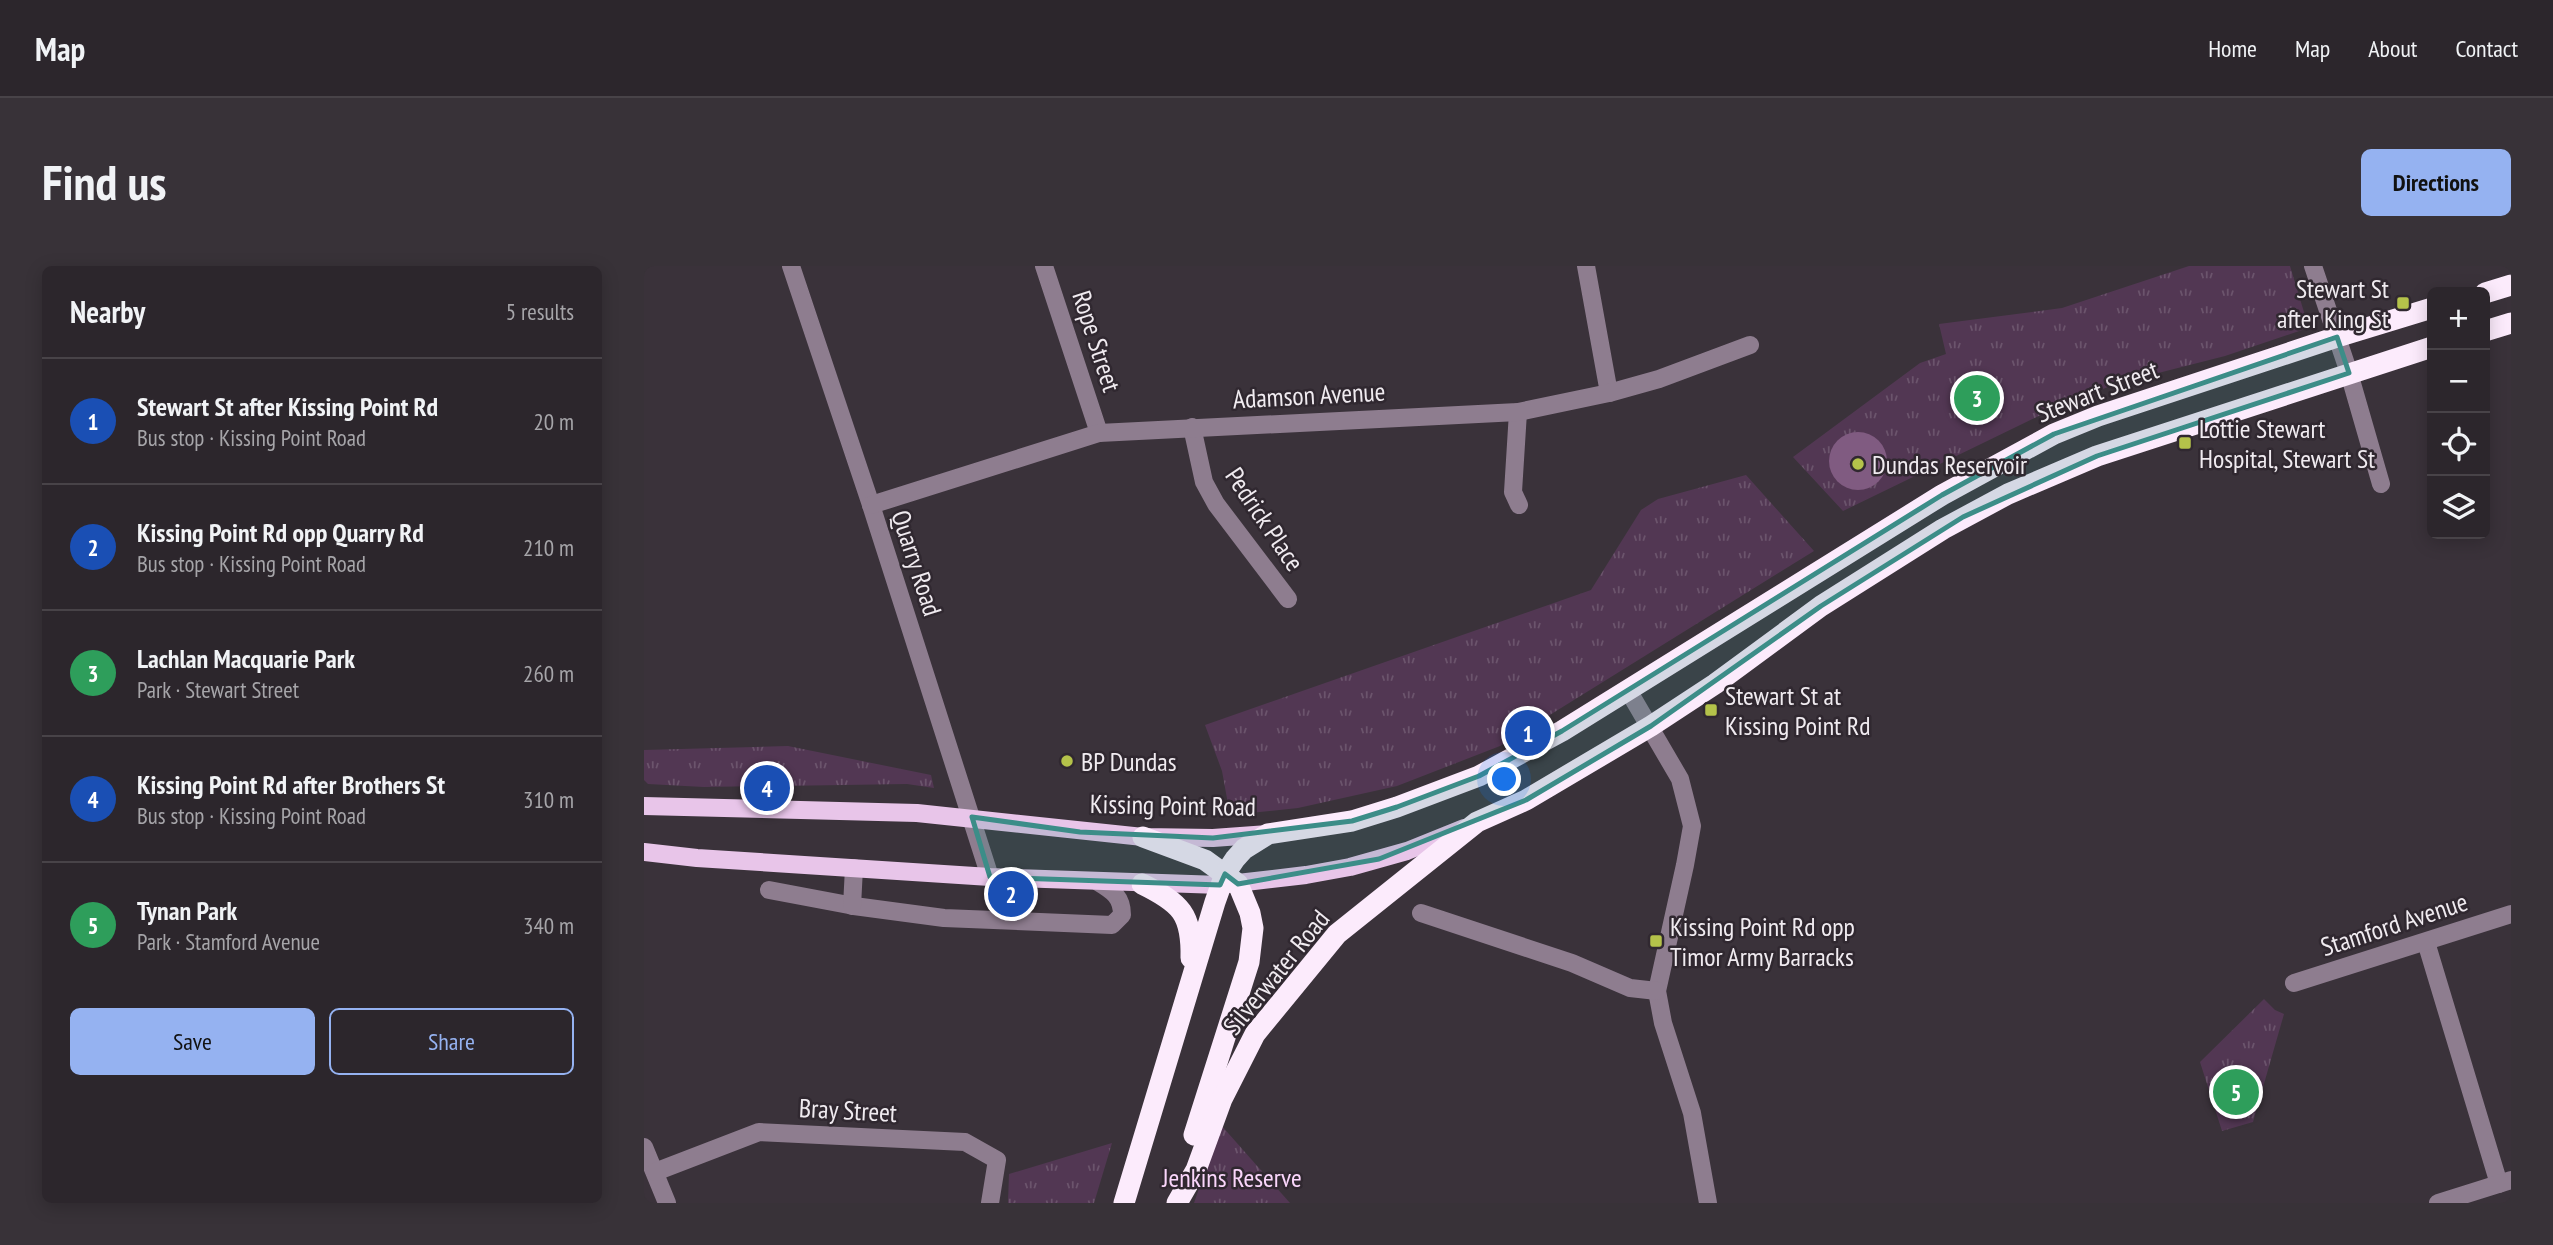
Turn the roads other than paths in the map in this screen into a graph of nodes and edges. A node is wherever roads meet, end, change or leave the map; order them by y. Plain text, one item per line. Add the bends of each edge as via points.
1 (791, 266) edge
2 (1044, 266) edge
3 (1587, 266) edge
4 (2312, 266) edge
5 (2511, 285) edge
6 (2490, 291) edge
7 (2427, 310) edge
8 (2511, 323) edge
9 (2490, 329) edge
10 (2337, 337) junction
11 (1750, 345) dead end
12 (2427, 350) edge
13 (2349, 373) junction
14 (1609, 393) junction
15 (1518, 412) junction
16 (1192, 427) junction
17 (1100, 433) junction
18 (2381, 484) dead end
19 (871, 505) junction
20 (1519, 505) dead end
21 (1288, 599) dead end
22 (1628, 690) junction
23 (1651, 726) junction
24 (649, 804) edge
25 (972, 817) junction
26 (1478, 822) junction
27 (1268, 834) junction
28 (1143, 837) junction
29 (644, 852) edge
30 (854, 868) junction
31 (990, 877) junction
32 (1228, 881) junction
33 (1098, 882) junction
34 (1142, 884) junction
35 (769, 890) dead end
36 (852, 906) junction
37 (1421, 913) dead end
38 (2511, 914) edge
39 (2426, 942) junction
40 (1191, 982) junction
41 (2294, 983) dead end
42 (1657, 991) junction
43 (644, 1147) edge
44 (654, 1172) junction
45 (2505, 1182) edge
46 (667, 1203) edge
47 (990, 1203) edge
48 (1124, 1203) edge
49 (1171, 1203) edge
50 (1177, 1203) edge
51 (1708, 1203) edge
52 (2438, 1203) edge

1 - 19 street, Quarry Road
2 - 17 street, Rope Street
3 - 14 street
4 - 10 street
5 - 6 highway
7 - 10 highway, Stewart Street
8 - 9 highway
10 - 13 street
10 - 22 highway, Stewart Street via 2054,434 1942,495
11 - 14 street, Adamson Avenue
12 - 13 highway
13 - 18 street
13 - 23 highway via 2097,456 1997,500 1943,528 1844,592
14 - 15 street, Adamson Avenue
15 - 16 street, Adamson Avenue
15 - 20 street via 1513,492
16 - 17 street, Adamson Avenue
16 - 21 street, Pedrick Place via 1210,493
17 - 19 street, Adamson Avenue
19 - 25 street, Quarry Road
22 - 23 street
22 - 27 highway, Kissing Point Road via 1479,776 1352,821
23 - 26 highway via 1526,800
23 - 42 street via 1680,779 1692,826
24 - 25 main road, Kissing Point Road
25 - 28 main road, Kissing Point Road
25 - 31 street, Quarry Road
26 - 32 main road via 1379,859 1307,875
26 - 50 highway, Silverwater Road via 1337,934 1255,1034
27 - 28 main road, Kissing Point Road
27 - 32 highway, Silverwater Road via 1244,849
28 - 32 highway via 1205,860
29 - 30 main road
30 - 31 main road
30 - 36 street
31 - 33 main road
32 - 34 main road
32 - 40 highway, Silverwater Road
32 - 49 highway, Silverwater Road via 1250,913 1249,962
33 - 34 main road
33 - 36 street via 1115,892 1122,904 1122,915 1112,925 944,918
34 - 40 highway via 1174,901 1188,923
35 - 36 street
37 - 42 street via 1572,962 1630,988
38 - 39 street, Stamford Avenue
39 - 41 street, Stamford Avenue
39 - 45 street
40 - 48 highway, Silverwater Road
42 - 51 street via 1662,1023 1692,1113
43 - 44 street
44 - 46 street
44 - 47 street, Bray Street via 759,1132 965,1142 997,1160
45 - 52 street

